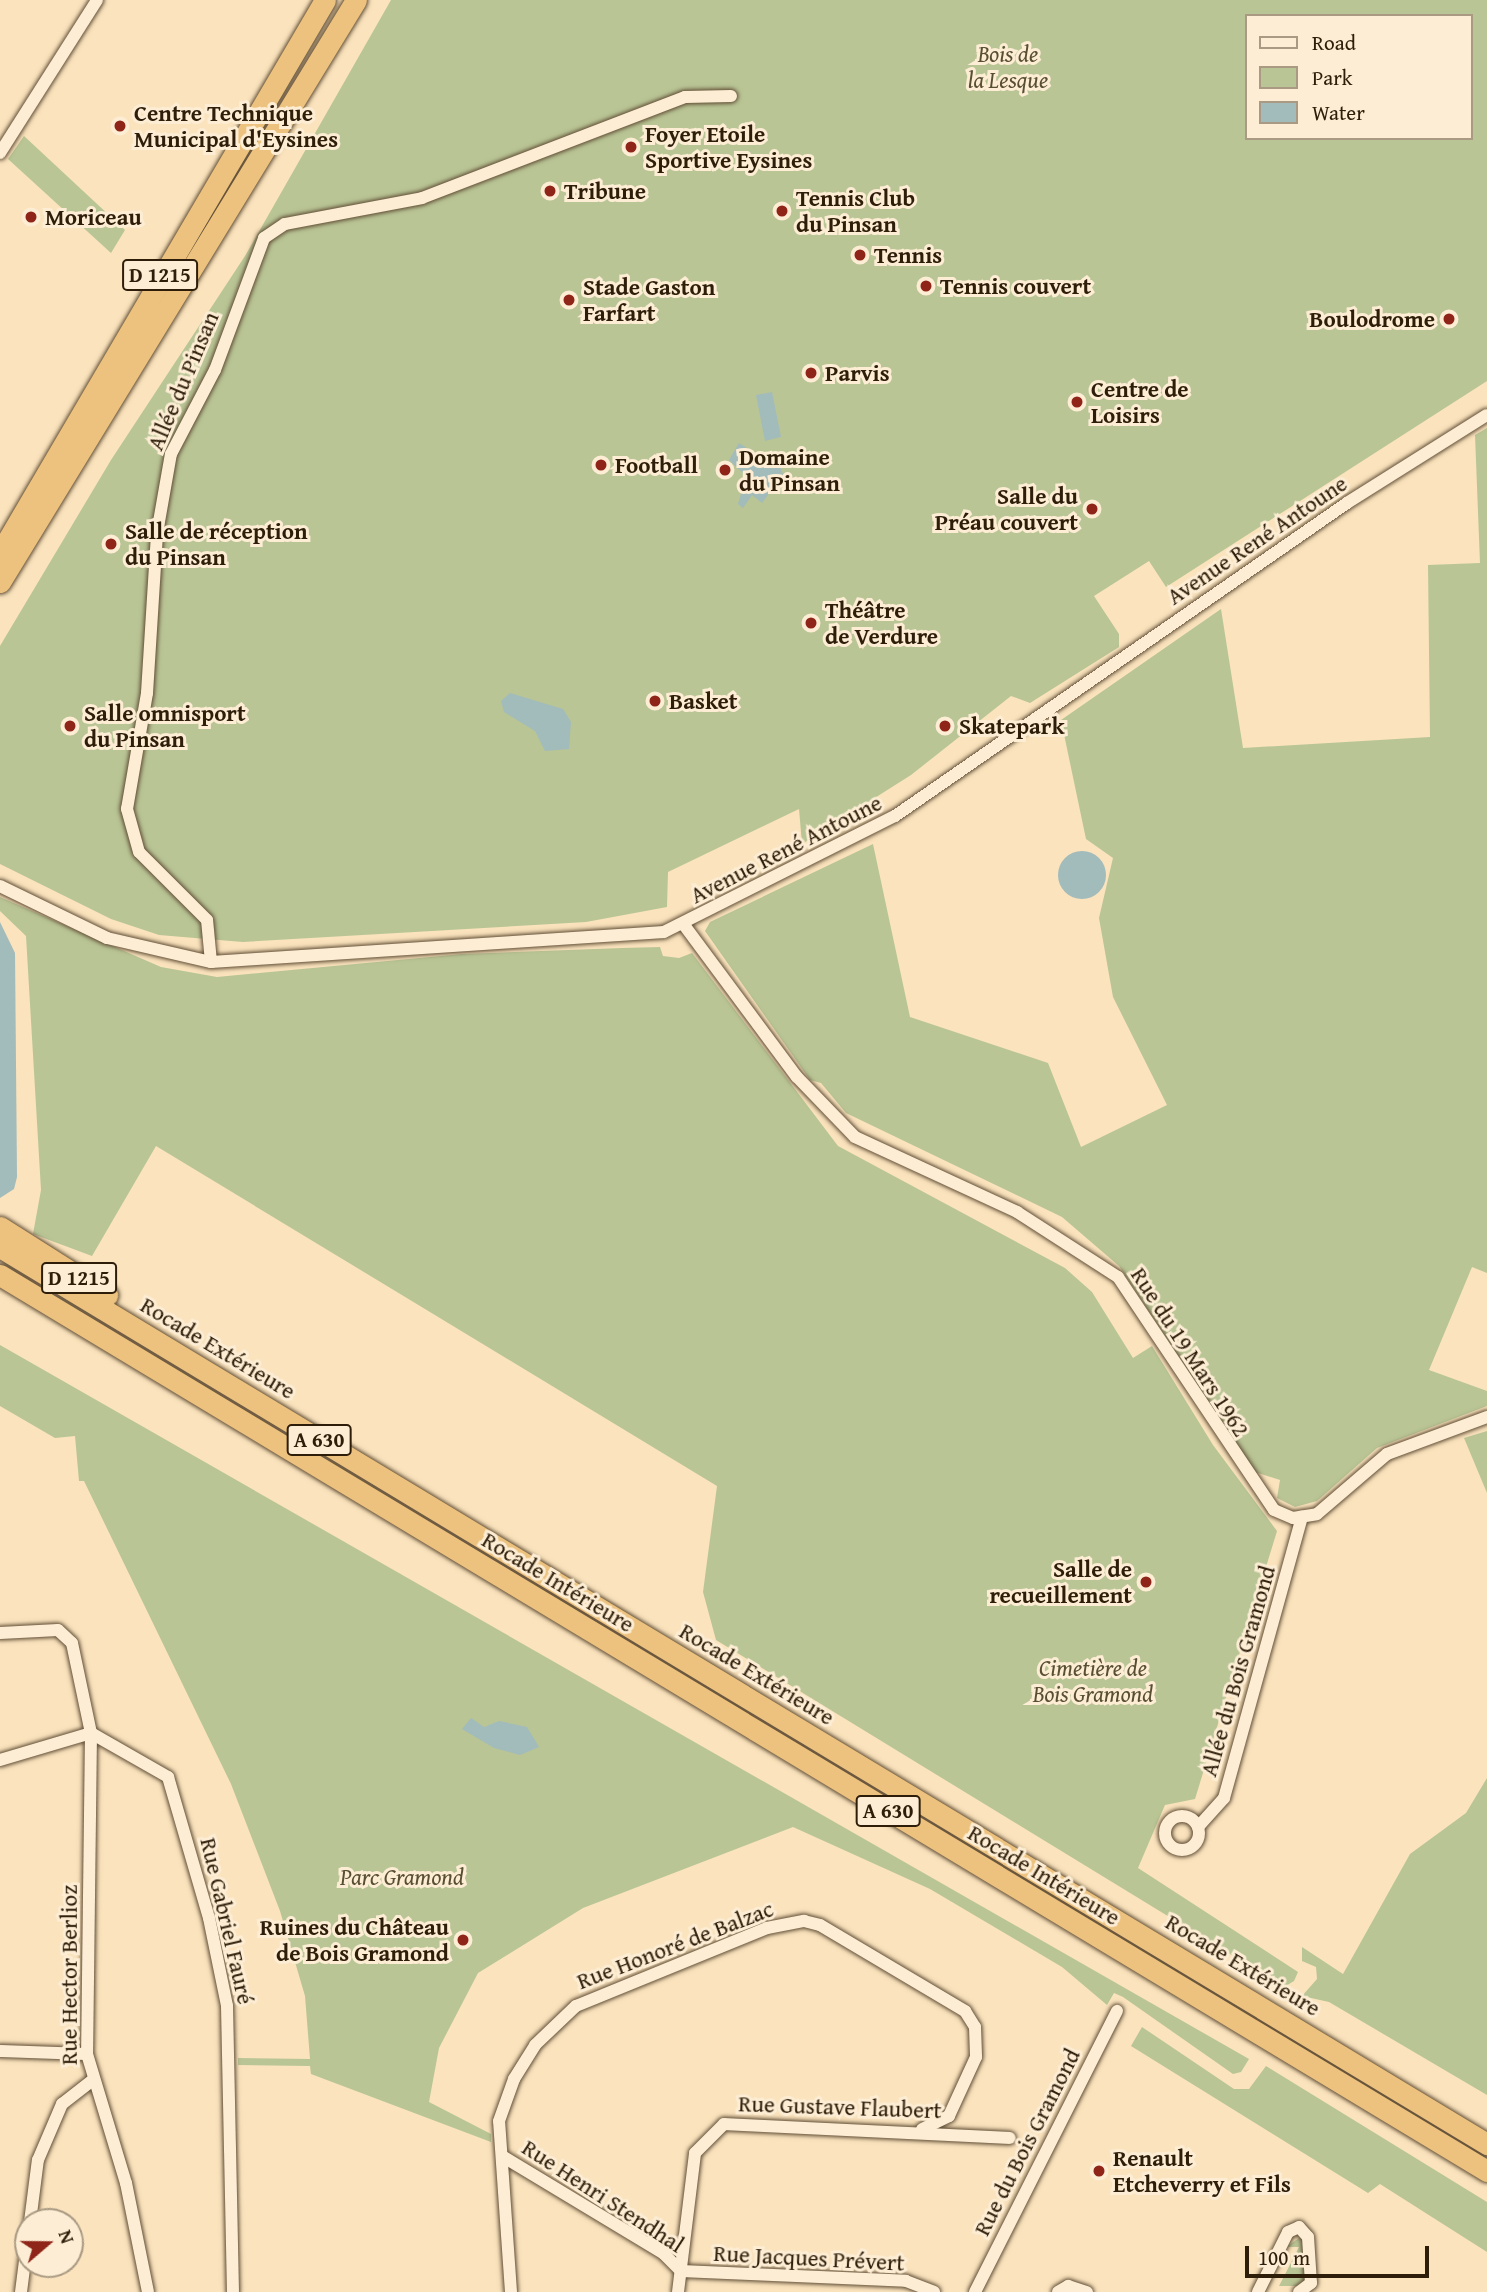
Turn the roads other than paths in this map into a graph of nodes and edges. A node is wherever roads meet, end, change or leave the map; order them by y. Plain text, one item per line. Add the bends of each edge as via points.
1 (97, 0) edge
2 (325, 0) edge
3 (356, 0) edge
4 (731, 96) dead end
5 (2, 146) edge
6 (1487, 415) edge
7 (0, 553) edge
8 (0, 582) edge
9 (0, 886) edge
10 (684, 925) junction
11 (211, 962) junction
12 (0, 1227) edge
13 (0, 1247) edge
14 (0, 1275) edge
15 (149, 1338) junction
16 (1487, 1417) edge
17 (1302, 1517) junction
18 (0, 1633) edge
19 (91, 1733) junction
20 (0, 1760) edge
21 (1198, 1827) dead end
22 (1117, 2011) dead end
23 (0, 2051) edge
24 (87, 2054) junction
25 (91, 2081) junction
26 (922, 2129) junction
27 (1010, 2138) dead end
28 (1487, 2144) edge
29 (502, 2156) junction
30 (1487, 2171) edge
31 (681, 2271) junction
32 (21, 2292) edge
33 (148, 2292) edge
34 (233, 2292) edge
35 (510, 2292) edge
36 (678, 2292) edge
37 (934, 2292) edge
38 (975, 2292) edge
39 (1058, 2292) edge
40 (1087, 2292) edge
41 (1258, 2292) edge
42 (1298, 2292) edge

1 - 5 street
2 - 7 highway, D 1215
3 - 8 highway, D 1215
4 - 11 street, Allée du Pinsan via 685,97 422,198 285,224 264,238 215,370 171,454 157,533 147,693 127,809 139,852 206,920
6 - 10 street, Avenue René Antoune via 1336,510 915,803
9 - 11 street, Avenue René Antoune via 107,938
10 - 11 street, Avenue René Antoune via 617,937 475,940
10 - 17 street, Rue du 19 Mars 1962 via 797,1077 855,1137 1017,1212 1118,1277 1267,1502
12 - 15 highway, D 1215 via 129,1308
13 - 15 highway, Rocade Extérieure / A 630
14 - 30 highway, Rocade Intérieure / A 630
15 - 28 highway, Rocade Extérieure / A 630
16 - 17 street via 1387,1454 1317,1514
17 - 21 street, Allée du Bois Gramond via 1224,1798
18 - 19 street, Rue Hector Berlioz via 50,1629 67,1635
19 - 20 street
19 - 24 street, Rue Hector Berlioz
19 - 34 street, Rue Gabriel Fauré via 168,1777 209,1918 228,2006
22 - 38 street, Rue du Bois Gramond
23 - 24 street
24 - 25 street, Rue Hector Berlioz
25 - 32 street via 62,2104 38,2160
25 - 33 street, Rue Hector Berlioz via 126,2183
26 - 27 street, Rue Gustave Flaubert
26 - 29 street, Rue Honoré de Balzac via 939,2123 957,2103 976,2057 971,2019 841,1936 804,1921 766,1928 561,2016 505,2098
26 - 31 street, Rue Gustave Flaubert via 738,2120 711,2132 695,2153
29 - 31 street, Rue Henri Stendhal via 663,2253
29 - 35 street, Rue Honoré de Balzac
31 - 36 street, Rue Gustave Flaubert
31 - 37 street, Rue Jacques Prévert via 906,2281
39 - 40 street via 1068,2286
41 - 42 street via 1288,2232 1298,2227 1308,2237 1311,2283

